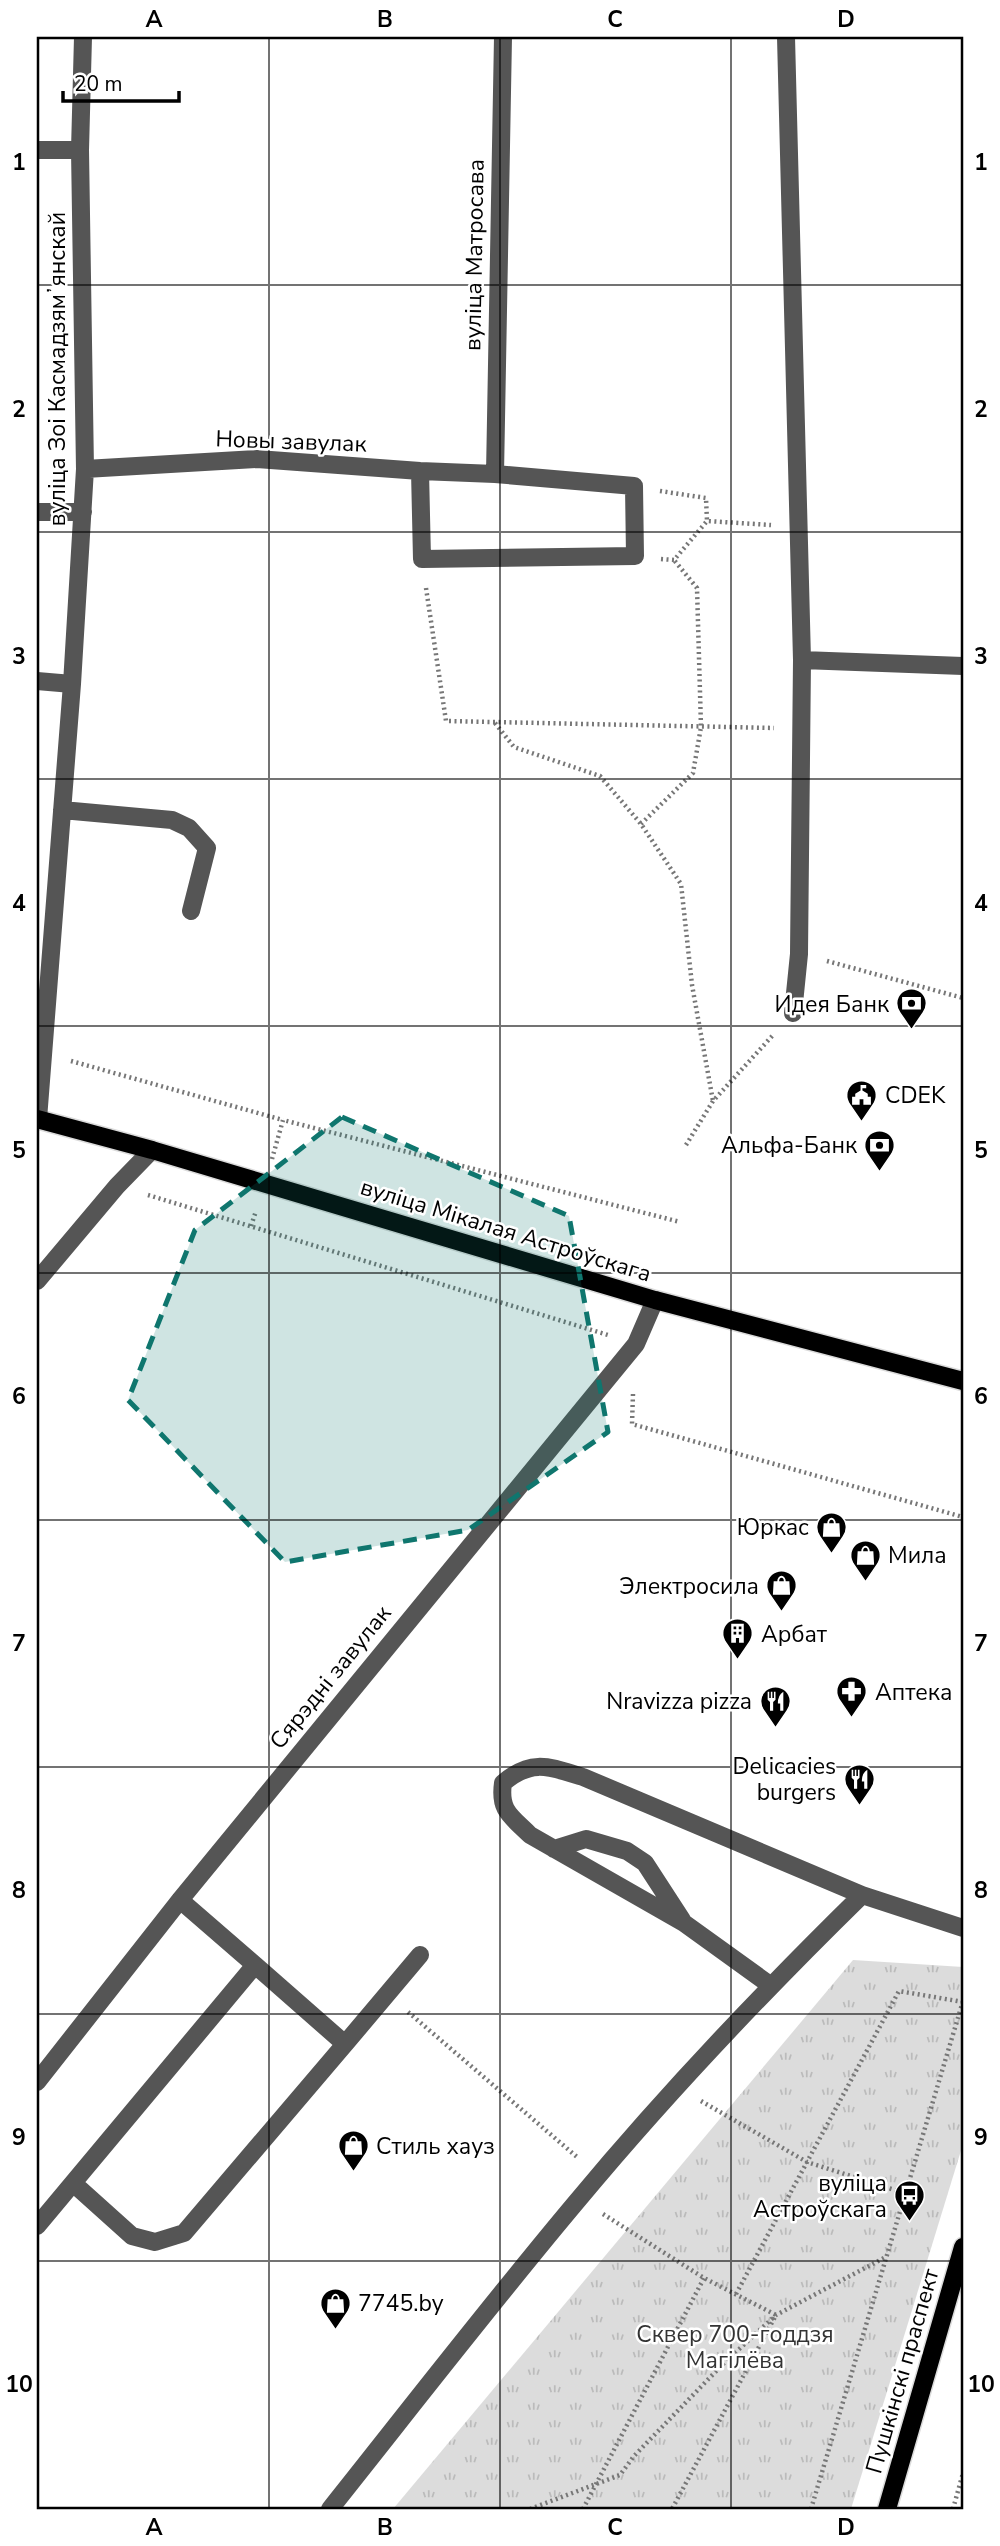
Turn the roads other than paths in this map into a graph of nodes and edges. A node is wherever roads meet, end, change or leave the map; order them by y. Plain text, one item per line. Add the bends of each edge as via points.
1 (83, 37) edge
2 (503, 37) edge
3 (786, 37) edge
4 (37, 150) edge
5 (80, 150) junction
6 (85, 469) junction
7 (420, 471) junction
8 (495, 474) junction
9 (37, 512) edge
10 (83, 512) junction
11 (802, 660) junction
12 (963, 666) edge
13 (37, 681) edge
14 (72, 684) junction
15 (62, 810) junction
16 (191, 911) dead end
17 (793, 1013) road end
18 (37, 1119) edge
19 (152, 1150) junction
20 (37, 1281) edge
21 (655, 1300) junction
22 (963, 1381) edge
23 (554, 1849) junction
24 (862, 1895) junction
25 (180, 1900) junction
26 (684, 1923) junction
27 (963, 1928) edge
28 (420, 1955) dead end
29 (255, 1965) junction
30 (770, 1985) junction
31 (345, 2044) junction
32 (37, 2082) edge
33 (73, 2183) junction
34 (37, 2226) edge
35 (963, 2247) edge
36 (330, 2509) edge
37 (887, 2509) edge

1 - 5 street, вуліца Зоі Касмадзямʼянскай
2 - 8 street, вуліца Матросава
3 - 11 street
4 - 5 street
5 - 6 street, вуліца Зоі Касмадзямʼянскай
6 - 7 street, Новы завулак via 257,459
6 - 10 street, вуліца Зоі Касмадзямʼянскай
7 - 8 street, Новы завулак
7 - 8 street, Новы завулак via 422,559 635,556 634,486
9 - 10 street
10 - 14 street, вуліца Зоі Касмадзямʼянскай
11 - 12 street
11 - 17 street via 799,954
13 - 14 street
14 - 15 street, вуліца Зоі Касмадзямʼянскай
15 - 16 street via 173,820 189,828 207,848
15 - 18 street, вуліца Зоі Касмадзямʼянскай
18 - 19 main road, вуліца Мікалая Астроўскага
19 - 20 street
19 - 21 main road, вуліца Мікалая Астроўскага
21 - 22 main road, вуліца Мікалая Астроўскага
21 - 25 street, Сярэдні завулак via 636,1343
23 - 24 street via 530,1835 501,1799 503,1783 519,1770 545,1766 583,1777
23 - 26 street
23 - 26 street via 586,1839 627,1851 645,1863
24 - 27 street
24 - 30 street
25 - 29 street
25 - 32 street, Сярэдні завулак
26 - 30 street
28 - 31 street
29 - 31 street
29 - 33 street
30 - 36 street via 579,2199
31 - 33 street via 184,2233 155,2242 132,2236
33 - 34 street
35 - 37 main road, Пушкінскі праспект

